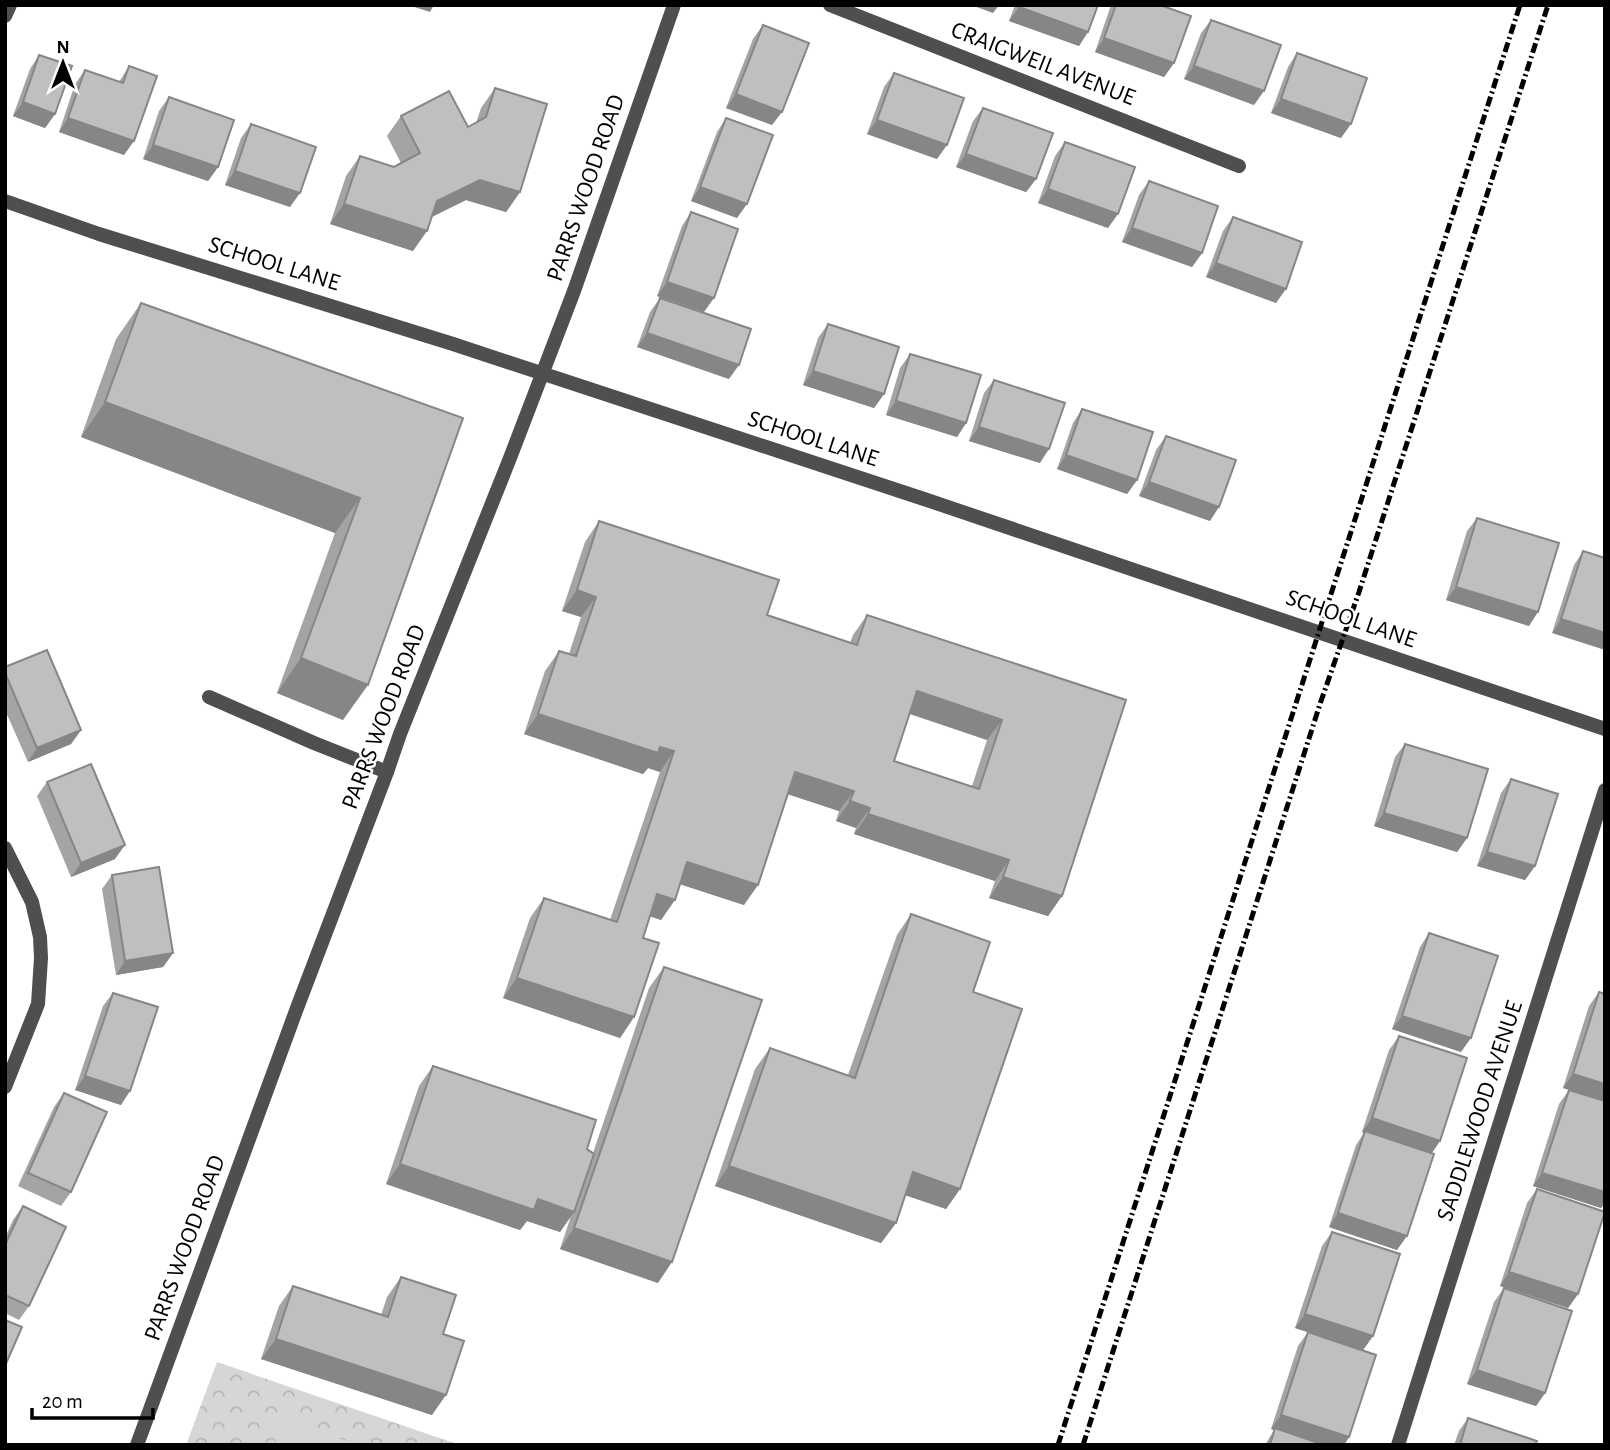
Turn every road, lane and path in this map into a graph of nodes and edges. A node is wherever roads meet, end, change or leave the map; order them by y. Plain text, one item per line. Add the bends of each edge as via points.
1 (10, 5) edge
2 (674, 5) edge
3 (830, 5) edge
4 (5, 16) edge
5 (1239, 166) dead end
6 (5, 201) edge
7 (542, 374) junction
8 (209, 697) dead end
9 (1605, 729) edge
10 (387, 772) junction
11 (1605, 790) edge
12 (5, 848) edge
13 (5, 1087) edge
14 (137, 1445) edge
15 (1398, 1445) edge

1 - 4 street
2 - 7 street, PARRS WOOD ROAD
3 - 5 street, CRAIGWEIL AVENUE
6 - 7 street, SCHOOL LANE
7 - 9 street, SCHOOL LANE
7 - 10 street, PARRS WOOD ROAD
8 - 10 street
10 - 14 street, PARRS WOOD ROAD
11 - 15 street, SADDLEWOOD AVENUE
12 - 13 street via 32,902 41,958 38,1004

